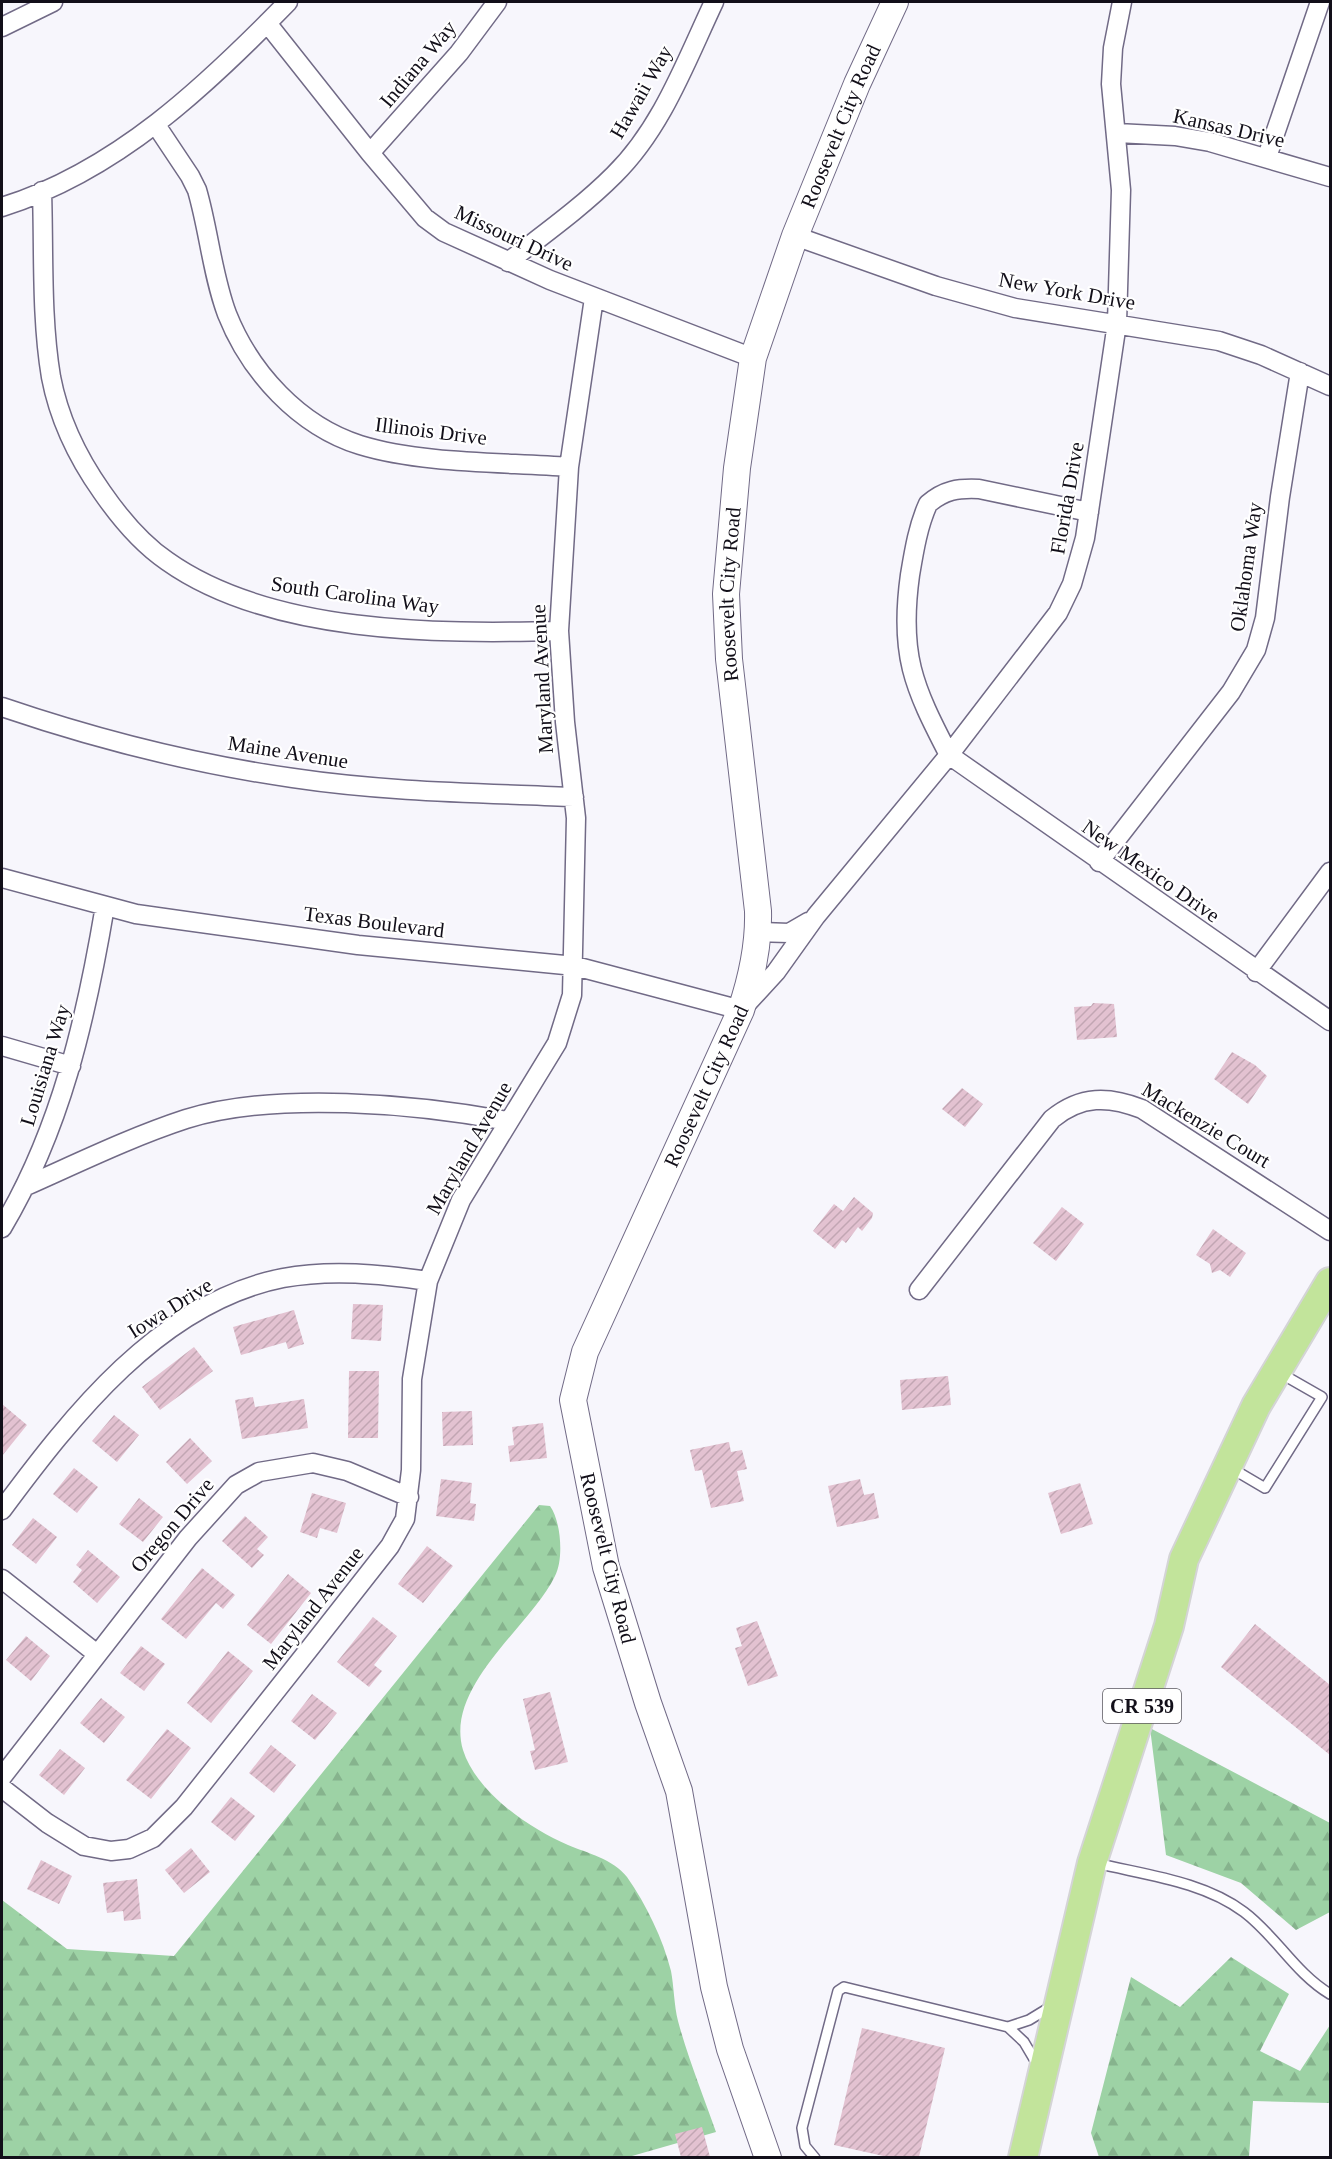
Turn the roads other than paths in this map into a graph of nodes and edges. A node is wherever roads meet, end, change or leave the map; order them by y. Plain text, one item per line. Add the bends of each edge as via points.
1 (53, 2) edge
2 (288, 2) edge
3 (497, 2) edge
4 (714, 2) edge
5 (895, 2) edge
6 (1122, 2) edge
7 (1320, 2) edge
8 (267, 23) junction
9 (2, 27) edge
10 (156, 125) junction
11 (1117, 133) junction
12 (370, 153) junction
13 (1267, 157) junction
14 (1330, 177) edge
15 (42, 191) junction
16 (2, 207) edge
17 (795, 236) junction
18 (508, 262) junction
19 (594, 298) junction
20 (1117, 323) junction
21 (753, 358) junction
22 (1300, 372) junction
23 (1330, 386) edge
24 (568, 467) junction
25 (1089, 512) junction
26 (559, 631) junction
27 (2, 707) edge
28 (949, 755) junction
29 (574, 797) junction
30 (1099, 862) junction
31 (1330, 872) edge
32 (2, 878) edge
33 (105, 906) junction
34 (816, 916) junction
35 (759, 933) junction
36 (575, 966) junction
37 (1256, 972) junction
38 (741, 1010) junction
39 (1330, 1021) edge
40 (2, 1046) edge
41 (71, 1066) junction
42 (508, 1121) junction
43 (26, 1186) junction
44 (2, 1228) edge
45 (1330, 1231) edge
46 (428, 1281) junction
47 (1330, 1282) edge
48 (918, 1290) dead end
49 (1275, 1371) junction
50 (1326, 1398) edge
51 (1228, 1466) junction
52 (409, 1497) junction
53 (2, 1510) edge
54 (2, 1579) edge
55 (97, 1653) junction
56 (2, 1777) edge
57 (2, 1788) edge
58 (1092, 1863) junction
59 (1064, 1986) junction
60 (1330, 1994) edge
61 (1008, 2027) junction
62 (1042, 2080) junction
63 (768, 2157) edge
64 (815, 2157) edge
65 (1023, 2157) edge

1 - 9 street
2 - 8 street
3 - 12 street, Indiana Way via 452,62
4 - 18 street, Hawaii Way via 668,98 640,144 615,175
5 - 17 street, Roosevelt City Road
6 - 11 street, Florida Drive via 1111,84
7 - 13 street
8 - 10 street
8 - 12 street, Missouri Drive
10 - 15 street via 96,164
10 - 24 street, Illinois Drive via 196,190 220,295 229,317 254,364 285,400 338,435 379,450
11 - 13 street, Kansas Drive via 1175,136
11 - 20 street, Florida Drive via 1121,213
12 - 18 street, Missouri Drive via 435,225 453,238
13 - 14 street, Kansas Drive
15 - 16 street
15 - 26 street, South Carolina Way via 47,334 57,402 88,473 148,546 219,590 281,610 446,632
17 - 20 street, New York Drive via 966,295 1015,308
17 - 21 street, Roosevelt City Road
18 - 19 street, Missouri Drive
19 - 21 street, Missouri Drive
19 - 24 street, Maryland Avenue
20 - 22 street, New York Drive via 1219,341
20 - 25 street, Florida Drive
21 - 35 street, Roosevelt City Road via 737,468 726,594 729,659
22 - 23 street, New York Drive
22 - 30 street, Oklahoma Way via 1265,618 1256,650 1232,692
24 - 26 street, Maryland Avenue
25 - 28 street, Florida Drive via 1079,562 1058,613
25 - 28 street via 962,488 949,490 928,504 913,556 905,636 918,690
26 - 29 street, Maryland Avenue
27 - 29 street, Maine Avenue via 88,735 293,778
28 - 30 street, New Mexico Drive
28 - 34 street, Florida Drive
29 - 36 street, Maryland Avenue
30 - 37 street, New Mexico Drive
31 - 37 street
32 - 33 street, Texas Boulevard
33 - 36 street, Texas Boulevard via 136,914 358,945
33 - 41 street, Louisiana Way
34 - 35 street, Florida Drive via 789,933
34 - 38 street, Florida Drive via 776,972
35 - 38 street, Roosevelt City Road
36 - 38 street, Texas Boulevard
36 - 42 street, Maryland Avenue via 564,1026
37 - 39 street, New Mexico Drive
38 - 63 street, Roosevelt City Road via 585,1352 573,1400 606,1567 682,1805 714,1987 730,2049
40 - 41 street
41 - 43 street, Louisiana Way
42 - 43 street via 394,1105 237,1108 187,1119
42 - 46 street, Maryland Avenue via 461,1200
43 - 44 street, Louisiana Way
45 - 48 street, Mackenzie Court via 1143,1109 1121,1101 1096,1099 1076,1103 1053,1119
46 - 52 street, Maryland Avenue via 412,1378
46 - 53 street, Iowa Drive via 349,1273 311,1275 256,1286 200,1311 136,1355 104,1383 49,1446
47 - 49 main road, CR 539
49 - 50 lane
49 - 51 main road, CR 539
50 - 51 lane via 1265,1488
51 - 58 main road, CR 539 via 1184,1558 1168,1626
52 - 55 street, Oregon Drive via 328,1466 293,1464 259,1472 224,1495
52 - 57 street, Maryland Avenue via 405,1519 390,1546 159,1834 129,1849 93,1849 63,1834
54 - 55 street
55 - 56 street, Oregon Drive
58 - 59 main road, CR 539
58 - 60 lane via 1202,1888 1222,1898 1245,1912 1307,1977
59 - 61 lane via 1053,2006
59 - 62 main road, CR 539
61 - 62 lane via 1036,2058
61 - 64 lane via 844,1987 838,1991 802,2128 805,2146
62 - 65 main road, CR 539

